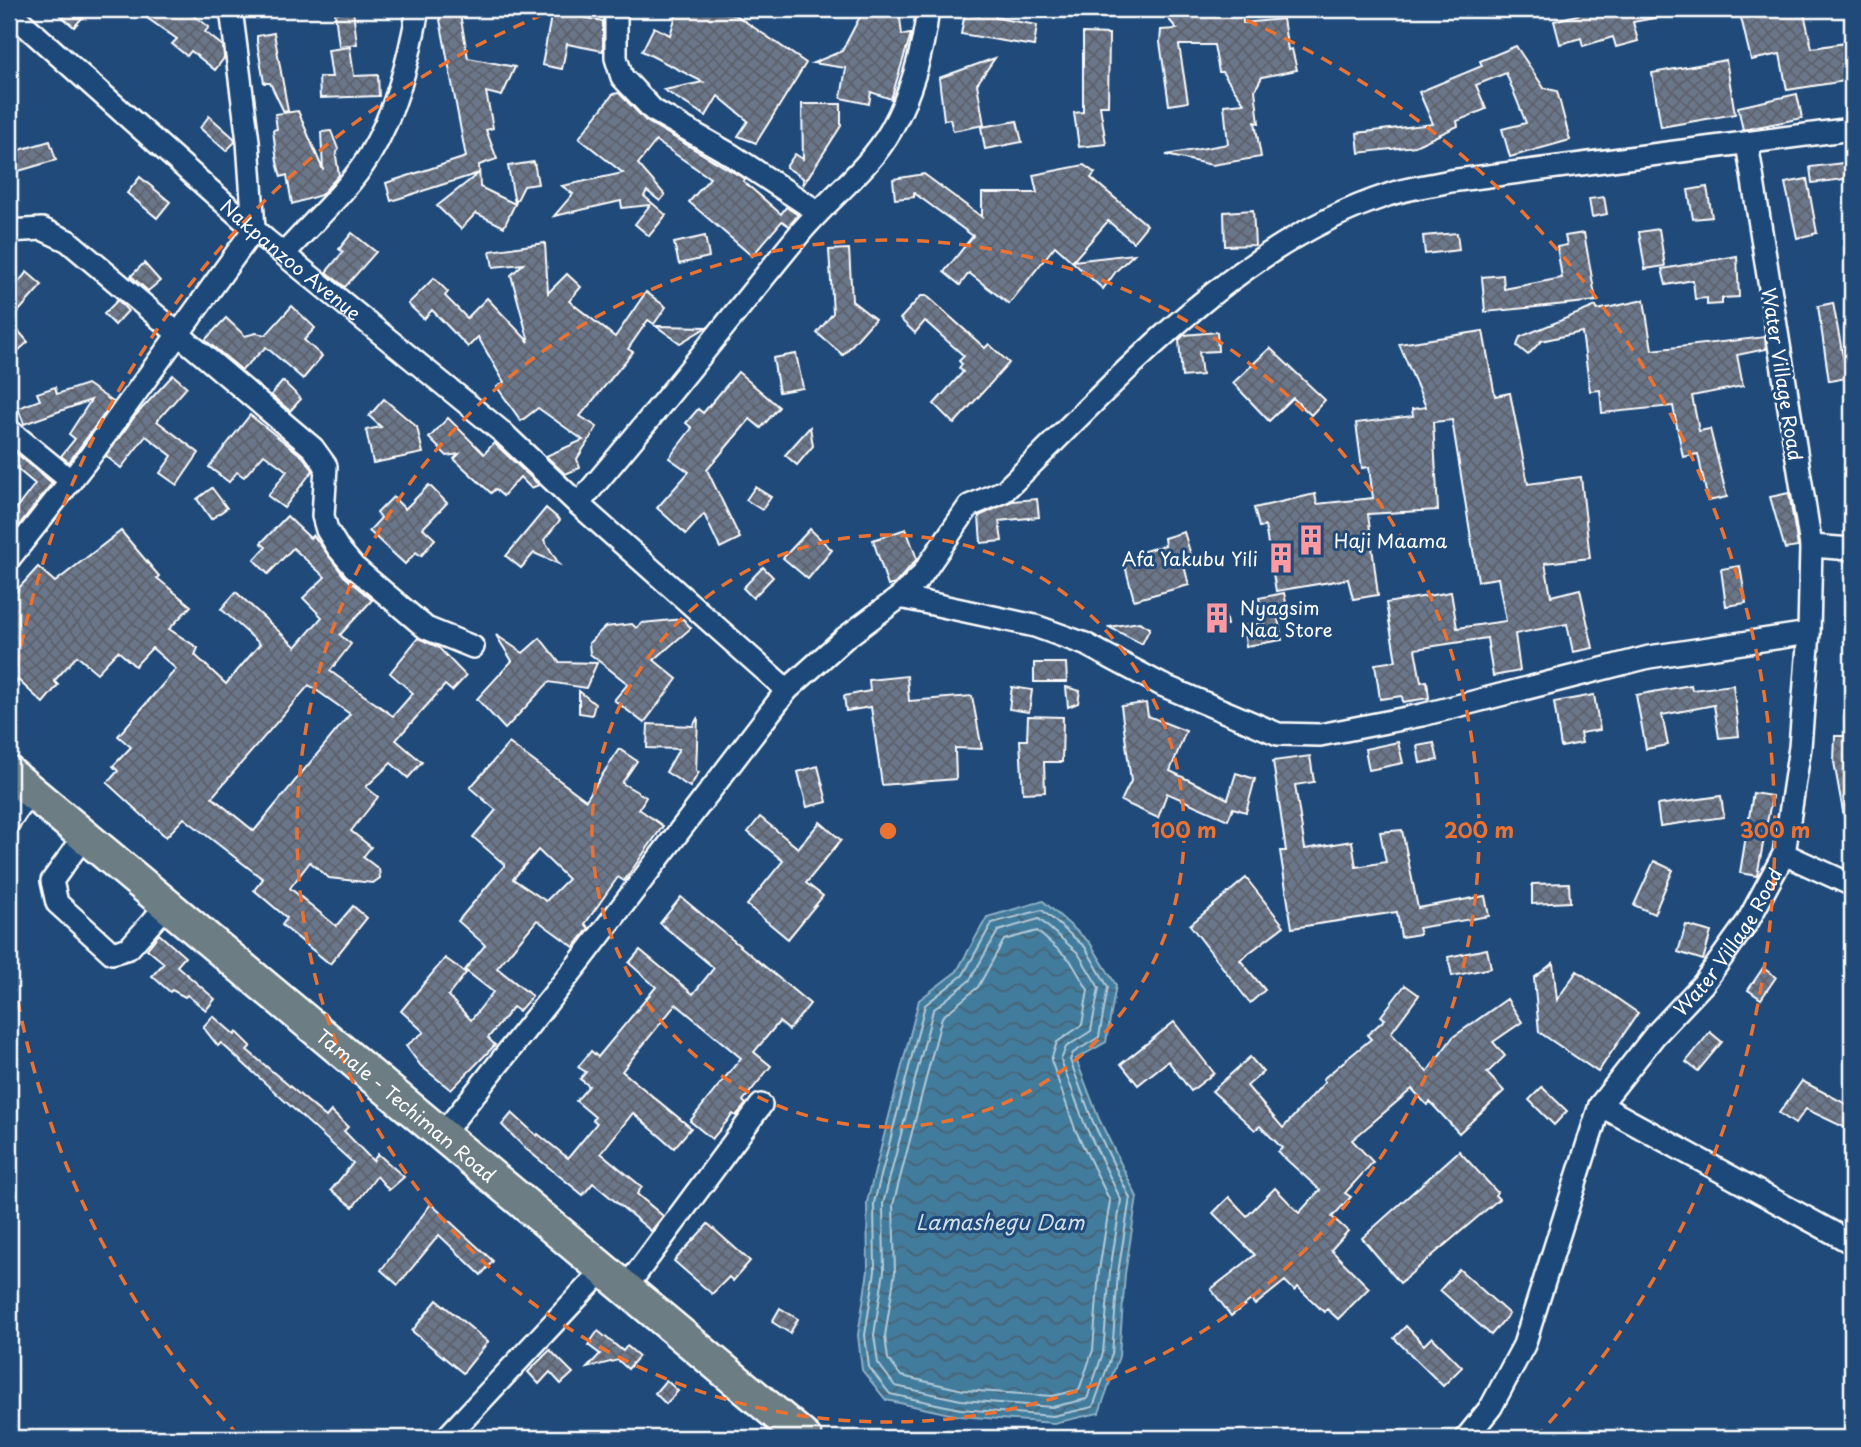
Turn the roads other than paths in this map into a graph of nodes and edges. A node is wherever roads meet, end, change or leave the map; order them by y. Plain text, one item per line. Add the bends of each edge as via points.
1 (232, 9) edge
2 (418, 9) edge
3 (616, 9) edge
4 (928, 9) edge
5 (9, 11) edge
6 (1852, 129) edge
7 (1747, 143) junction
8 (818, 212) junction
9 (254, 229) junction
10 (9, 231) edge
11 (284, 254) junction
12 (178, 334) junction
13 (9, 430) edge
14 (71, 481) junction
15 (578, 504) junction
16 (1811, 546) junction
17 (1852, 549) edge
18 (9, 559) edge
19 (900, 597) junction
20 (1809, 633) junction
21 (473, 647) dead end
22 (788, 690) junction
23 (19, 781) edge
24 (9, 822) edge
25 (85, 835) junction
26 (1784, 854) junction
27 (1852, 885) edge
28 (168, 904) junction
29 (761, 1105) dead end
30 (1601, 1105) junction
31 (440, 1136) junction
32 (1852, 1243) edge
33 (614, 1279) junction
34 (446, 1438) edge
35 (805, 1438) edge
36 (1466, 1438) edge

1 - 9 street
2 - 11 street via 389,118 368,157
3 - 8 street via 616,58 622,77 653,110
4 - 8 street via 918,66 890,133 872,158
5 - 9 street, Nakpanzoo Avenue
6 - 7 street
7 - 16 street, Water Village Road
7 - 19 street via 1450,181 1388,194 1323,222 1243,270 1177,325 1004,491 969,506 921,576
8 - 15 street
9 - 11 street, Nakpanzoo Avenue
9 - 12 street
10 - 12 street via 54,233
11 - 15 street, Nakpanzoo Avenue via 502,432
12 - 14 street
12 - 21 street via 321,456 326,466 323,516 327,530 354,567 426,628
13 - 14 street
14 - 18 street
15 - 22 street, Nakpanzoo Avenue
16 - 17 street
16 - 20 street, Water Village Road
19 - 20 street via 1035,626 1278,734 1320,735 1422,715 1649,657
19 - 22 street via 845,638
20 - 26 street, Water Village Road via 1800,747
22 - 31 street
23 - 24 street
23 - 25 highway, Tamale - Techiman Road
25 - 28 highway, Tamale - Techiman Road
25 - 28 street via 52,881 53,893 57,903 112,953 130,948
26 - 27 street
26 - 30 street, Water Village Road via 1748,920 1703,984
28 - 31 highway, Tamale - Techiman Road
29 - 33 street
30 - 32 street
30 - 36 street, Water Village Road via 1524,1345 1491,1407
31 - 33 highway, Tamale - Techiman Road
33 - 34 street
33 - 35 highway, Tamale - Techiman Road

